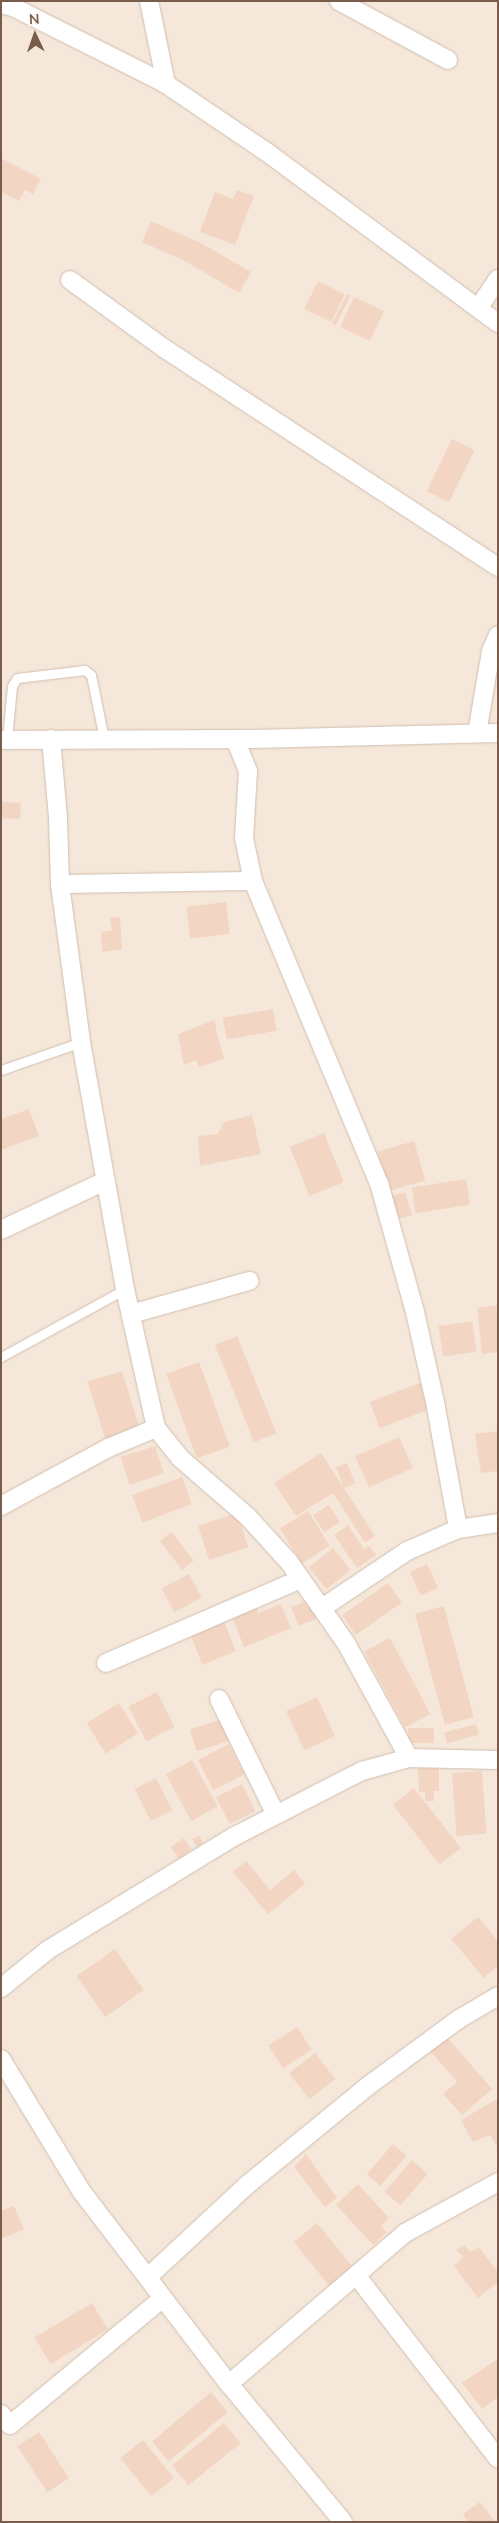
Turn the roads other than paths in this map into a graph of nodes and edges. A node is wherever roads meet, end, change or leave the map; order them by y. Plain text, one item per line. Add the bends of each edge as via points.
1 (149, 1) edge
2 (339, 1) edge
3 (1, 4) edge
4 (448, 60) dead end
5 (166, 84) junction
6 (498, 279) edge
7 (70, 280) dead end
8 (479, 307) junction
9 (498, 323) edge
10 (498, 567) edge
11 (498, 635) edge
12 (477, 733) junction
13 (498, 733) edge
14 (52, 739) junction
15 (104, 739) junction
16 (234, 739) junction
17 (4, 740) edge
18 (253, 881) junction
19 (60, 884) junction
20 (81, 1042) junction
21 (1, 1070) edge
22 (105, 1181) junction
23 (1, 1230) edge
24 (249, 1281) dead end
25 (125, 1289) junction
26 (131, 1314) junction
27 (1, 1357) edge
28 (156, 1428) junction
29 (1, 1506) edge
30 (498, 1523) edge
31 (458, 1530) junction
32 (301, 1578) junction
33 (322, 1608) junction
34 (106, 1663) dead end
35 (219, 1699) dead end
36 (409, 1758) junction
37 (498, 1760) edge
38 (276, 1815) junction
39 (1, 1988) edge
40 (498, 1996) edge
41 (1, 2059) edge
42 (498, 2182) edge
43 (356, 2275) junction
44 (148, 2277) junction
45 (163, 2298) junction
46 (229, 2384) junction
47 (4, 2424) edge
48 (498, 2458) edge
49 (343, 2522) edge

1 - 5 street
2 - 4 street
3 - 5 street via 13,7
5 - 8 street via 268,153
6 - 8 street
7 - 10 street via 165,349
8 - 9 street
11 - 12 street via 491,651
12 - 13 street
12 - 16 street
14 - 15 street
14 - 17 street
14 - 19 street
15 - 16 street
15 - 17 lane via 92,675 85,670 17,678 12,686
16 - 18 street via 248,771 244,838
18 - 19 street
18 - 31 street via 379,1182 415,1312
19 - 20 street
20 - 21 lane
20 - 22 street
22 - 23 street
22 - 25 street
24 - 26 street
25 - 26 street
25 - 27 lane
26 - 28 street
28 - 29 street via 108,1448
28 - 32 street via 180,1458 248,1516
30 - 31 street
31 - 33 street via 407,1551
32 - 33 street
32 - 34 street
33 - 36 street via 346,1643
35 - 38 street
36 - 37 street
36 - 38 street via 362,1771
38 - 39 street via 235,1836 48,1950
40 - 44 street via 459,2019 368,2086 247,2185
41 - 44 street via 82,2192
42 - 43 street via 405,2233
43 - 46 street
43 - 48 street
44 - 45 street
45 - 46 street
45 - 47 street
46 - 49 street

